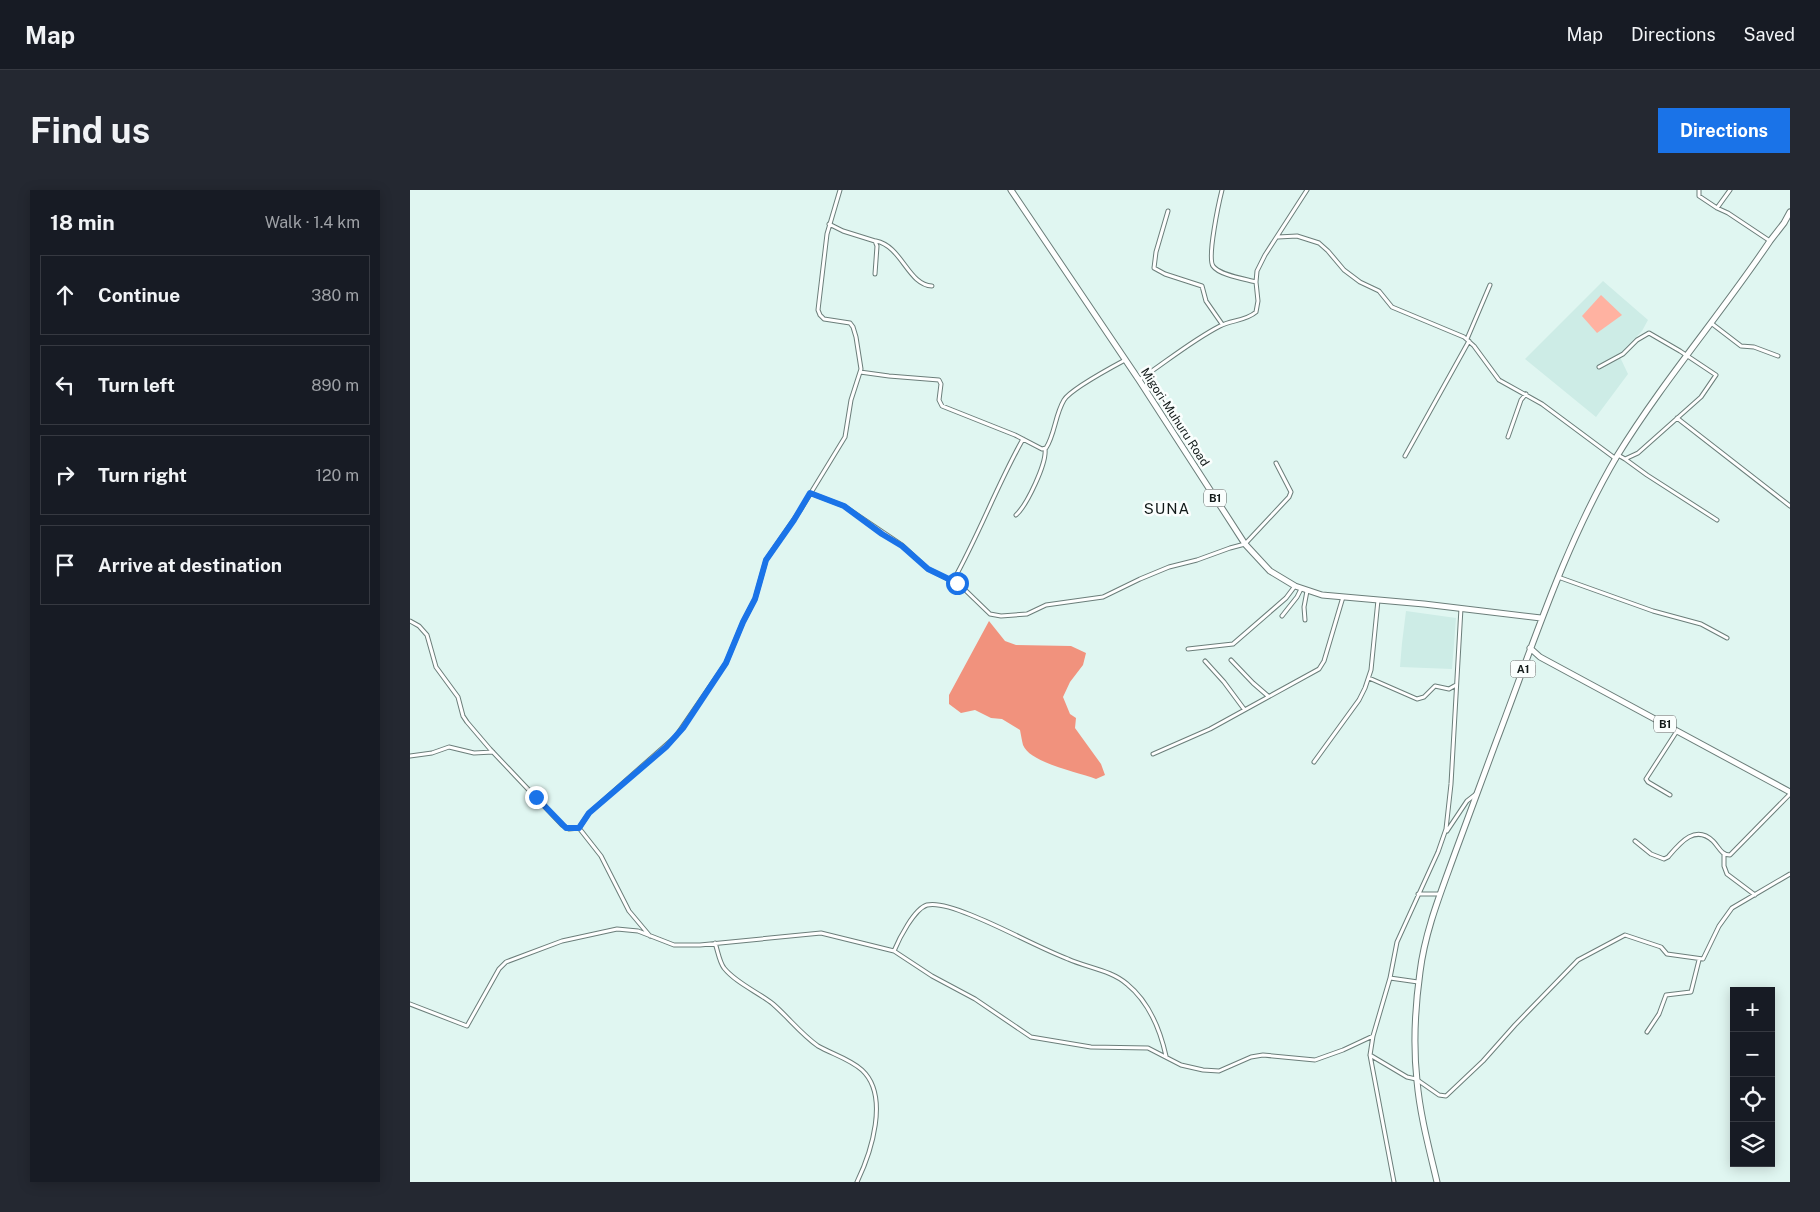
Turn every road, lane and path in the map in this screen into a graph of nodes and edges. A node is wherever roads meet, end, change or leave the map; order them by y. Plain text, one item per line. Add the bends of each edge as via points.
1 (840, 190) edge
2 (1012, 190) edge
3 (1222, 190) edge
4 (1307, 190) edge
5 (1699, 190) edge
6 (1730, 190) edge
7 (1717, 208) junction
8 (1168, 211) dead end
9 (1789, 215) edge
10 (829, 224) junction
11 (1278, 237) junction
12 (875, 241) junction
13 (1770, 241) junction
14 (875, 274) dead end
15 (1256, 282) junction
16 (1490, 285) dead end
17 (932, 286) dead end
18 (1710, 323) junction
19 (1222, 324) junction
20 (1468, 340) junction
21 (1687, 356) junction
22 (1778, 356) dead end
23 (1125, 360) junction
24 (1598, 368) dead end
25 (860, 372) junction
26 (1139, 380) junction
27 (1526, 394) junction
28 (1677, 418) junction
29 (1508, 437) dead end
30 (1023, 438) junction
31 (1044, 448) junction
32 (1405, 456) dead end
33 (1617, 457) junction
34 (1625, 459) junction
35 (1276, 463) dead end
36 (810, 493) junction
37 (1790, 506) edge
38 (1016, 515) dead end
39 (1717, 520) dead end
40 (1245, 544) junction
41 (1557, 576) junction
42 (953, 581) junction
43 (1294, 586) junction
44 (1300, 589) junction
45 (1307, 591) junction
46 (1343, 597) junction
47 (1378, 600) junction
48 (1461, 608) junction
49 (1282, 616) dead end
50 (1541, 618) junction
51 (410, 620) edge
52 (1304, 620) dead end
53 (1728, 638) dead end
54 (1530, 648) junction
55 (1188, 649) dead end
56 (1528, 654) junction
57 (1540, 657) junction
58 (1231, 660) dead end
59 (1205, 661) dead end
60 (1369, 678) junction
61 (1456, 685) junction
62 (1448, 688) junction
63 (1456, 693) junction
64 (1268, 696) junction
65 (1244, 709) junction
66 (1677, 730) junction
67 (494, 752) junction
68 (1153, 754) dead end
69 (410, 756) edge
70 (1314, 762) dead end
71 (1790, 793) edge
72 (1476, 794) junction
73 (1670, 794) dead end
74 (579, 828) junction
75 (1445, 833) junction
76 (1635, 842) dead end
77 (1723, 853) junction
78 (1730, 855) junction
79 (1724, 862) junction
80 (1790, 874) edge
81 (1418, 894) junction
82 (1440, 894) junction
83 (1755, 895) junction
84 (650, 936) junction
85 (715, 943) junction
86 (894, 951) junction
87 (1699, 960) junction
88 (1390, 978) junction
89 (1418, 982) junction
90 (410, 1004) edge
91 (1647, 1032) dead end
92 (1373, 1036) junction
93 (1370, 1055) junction
94 (1166, 1057) junction
95 (1416, 1079) junction
96 (857, 1182) edge
97 (1394, 1182) edge
98 (1436, 1182) edge

1 - 10 street
2 - 23 highway, Migori-Muhuru Road / B1
3 - 15 street via 1212,263 1222,272
4 - 11 street
5 - 7 street via 1698,196
6 - 7 street
7 - 13 street
8 - 19 street via 1154,268 1202,286 1206,301
9 - 13 highway, A1
10 - 12 street
10 - 25 street via 818,310 824,319 852,325
11 - 15 street via 1261,264
11 - 20 street via 1297,236 1319,243 1344,270 1379,291 1392,307
12 - 14 street
12 - 17 street via 888,246 922,283
13 - 18 highway, A1
15 - 19 street via 1256,312
16 - 20 street
18 - 21 highway, A1
18 - 22 street via 1741,346
19 - 26 street
20 - 27 street via 1499,380
20 - 32 street
21 - 24 street via 1648,333 1623,354
21 - 28 street via 1716,377 1704,394
21 - 33 highway, A1
23 - 26 highway, Migori-Muhuru Road / B1
23 - 31 street via 1066,396
25 - 30 street via 939,380 942,406
25 - 36 street via 850,400 845,437
26 - 40 highway, Migori-Muhuru Road / B1
27 - 29 street
27 - 33 street
28 - 34 street via 1638,452
28 - 37 street
30 - 31 street
30 - 42 street
31 - 38 street via 1045,459 1038,476
33 - 34 street
33 - 41 highway, A1 via 1592,501
34 - 39 street
35 - 40 street via 1291,492
36 - 42 street via 844,506 902,546 928,569
36 - 74 street via 766,560 755,599 726,663 683,728 666,747 589,813
40 - 42 street via 1168,567 1103,598 1044,606 1027,614 990,614 967,590
40 - 43 highway, Migori-Muhuru Road / B1 via 1270,571
41 - 50 highway, A1
41 - 53 street via 1653,611 1701,624
43 - 44 highway, Migori-Muhuru Road / B1
43 - 55 street via 1286,598 1233,644
44 - 45 highway, Migori-Muhuru Road / B1
44 - 49 street
45 - 46 highway, Migori-Muhuru Road / B1
45 - 52 street
46 - 47 highway, Migori-Muhuru Road / B1
46 - 64 street via 1320,669
47 - 48 highway, Migori-Muhuru Road / B1
47 - 60 street
48 - 50 highway, Migori-Muhuru Road / B1
48 - 61 street
50 - 54 highway, A1
51 - 67 street via 427,635 436,667 458,698 463,716
54 - 56 highway, A1
54 - 57 highway, B1
56 - 57 highway, B1
56 - 72 highway, A1
57 - 66 highway, B1
58 - 64 street
59 - 65 street
60 - 62 street via 1417,699 1435,686
60 - 70 street via 1359,700
61 - 62 street
61 - 63 street
62 - 63 street
63 - 75 street
64 - 65 street
65 - 68 street via 1210,729
66 - 71 highway, B1
66 - 73 street via 1646,780
67 - 69 street via 469,752 449,747
67 - 74 street via 562,824 569,829
71 - 78 street
72 - 75 street via 1462,807
72 - 82 highway, A1
74 - 84 street via 606,864 630,911
75 - 81 street
76 - 77 street via 1651,854 1667,858 1689,836 1697,834 1711,840
77 - 78 street
77 - 79 street
78 - 79 street
79 - 83 street via 1727,874
80 - 83 street
81 - 82 street
81 - 88 street via 1397,942
82 - 89 highway, A1 via 1424,946
83 - 87 street via 1728,912 1704,958
84 - 85 street via 674,945
84 - 90 street via 630,929 618,929 562,941 508,961 499,969 468,1026
85 - 86 street via 822,933
85 - 96 street via 721,963 731,975 774,1005 808,1039 854,1064 867,1076 875,1095 876,1116 869,1155
86 - 94 street via 975,999 1029,1036 1092,1047 1142,1047
86 - 94 street via 910,921 923,907 935,905 971,915 1124,981 1155,1020
87 - 91 street via 1691,992 1666,995
87 - 95 street via 1667,954 1659,947 1625,935 1578,960 1448,1095 1439,1095
88 - 89 street
88 - 92 street
89 - 95 highway, A1
92 - 93 street
92 - 94 street via 1321,1058 1310,1060 1257,1055 1215,1072 1184,1066
93 - 95 street
93 - 97 street
95 - 98 highway, A1

